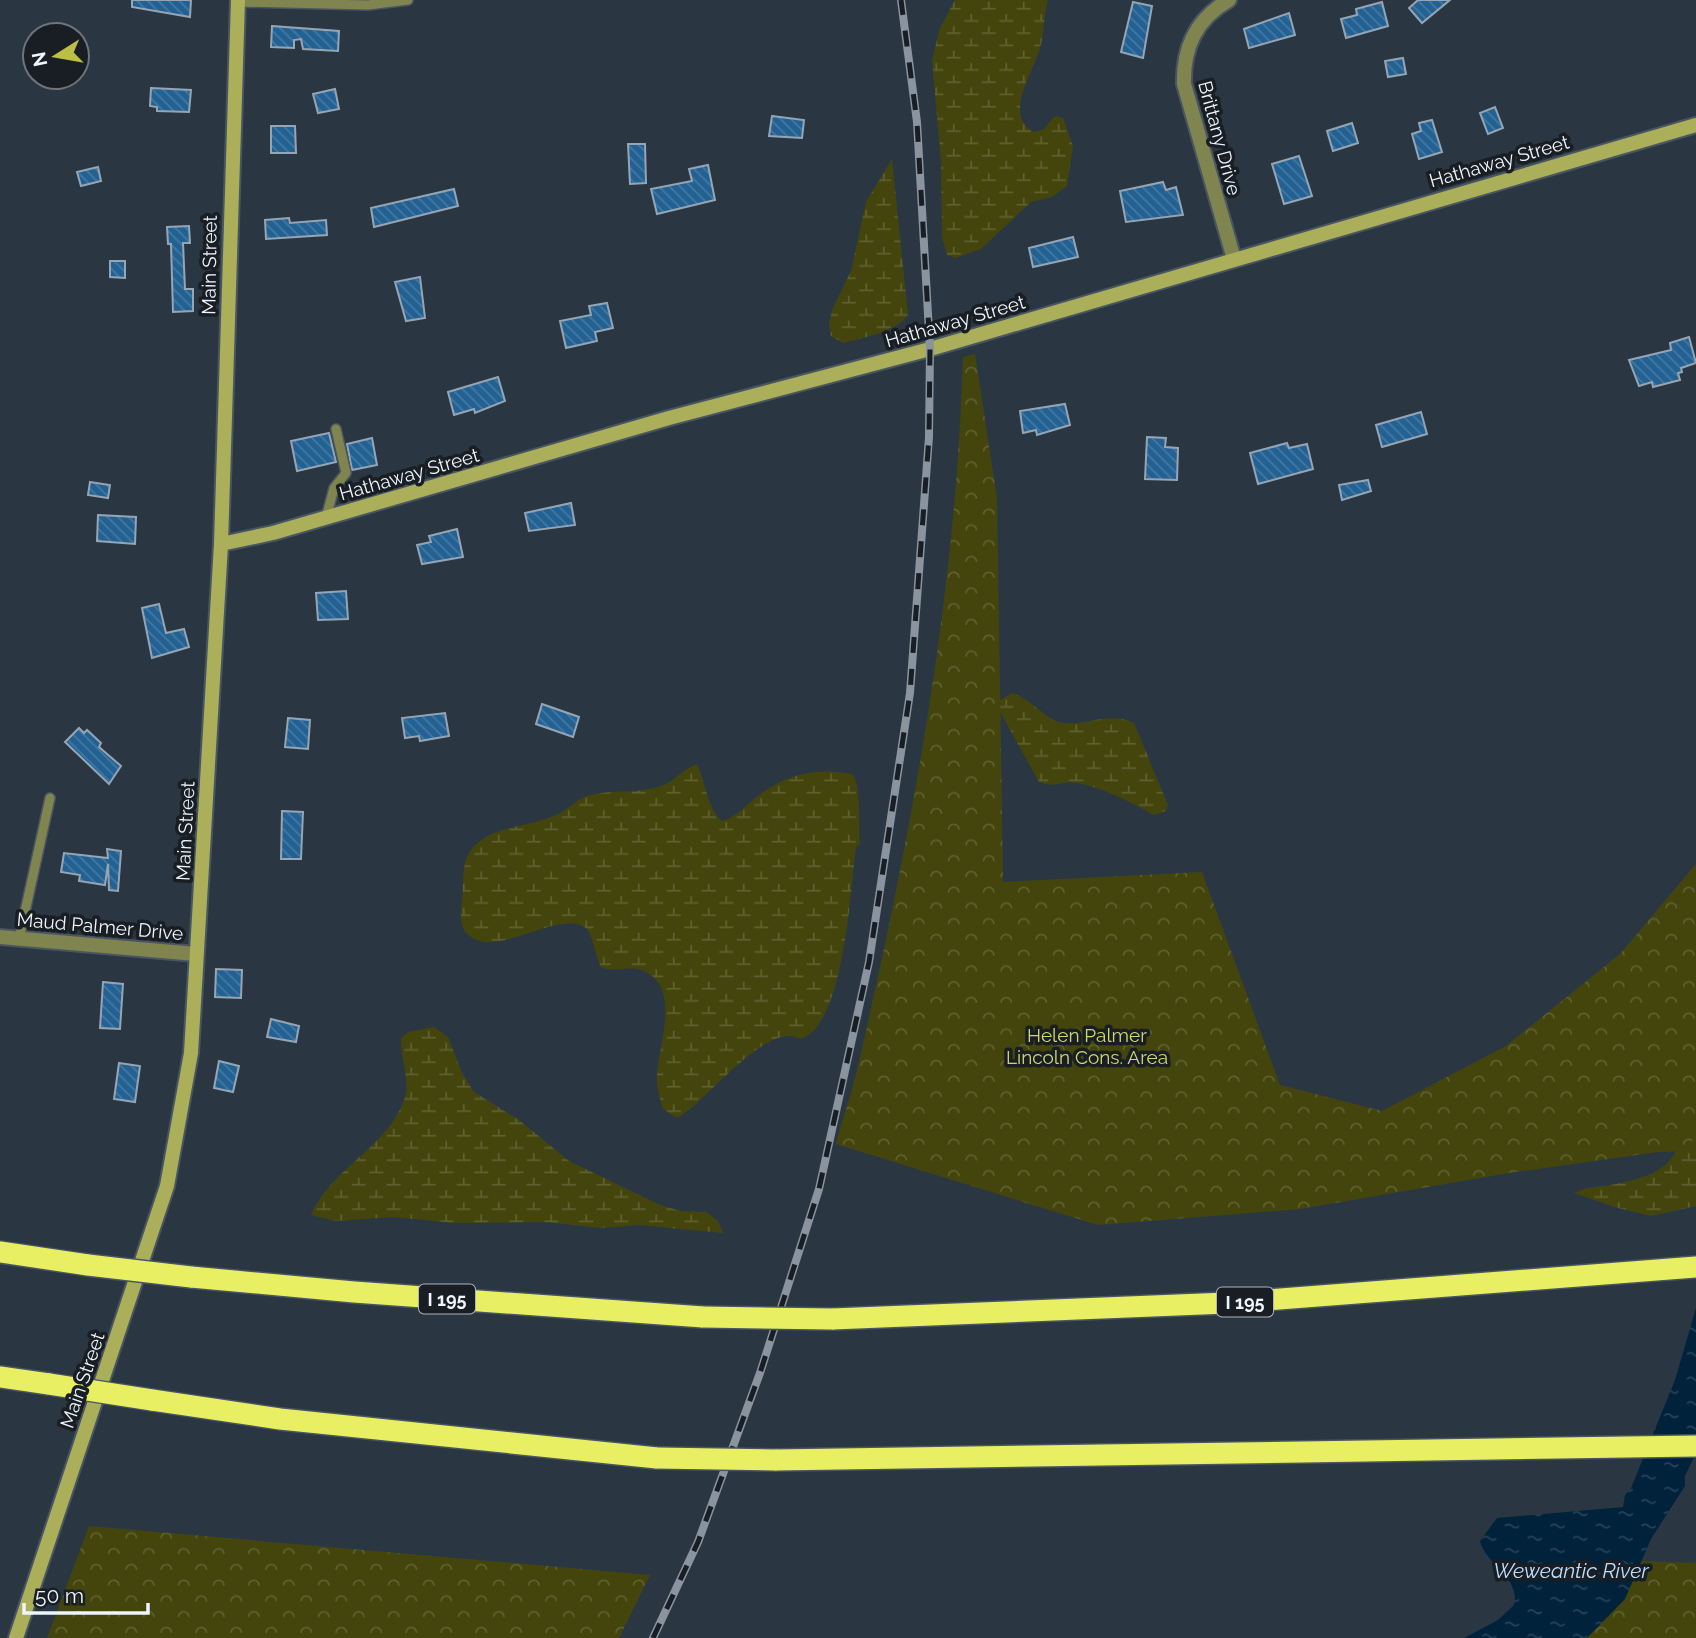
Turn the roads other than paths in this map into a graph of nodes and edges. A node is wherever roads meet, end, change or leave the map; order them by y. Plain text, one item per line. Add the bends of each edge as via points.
1 (408, 0) edge
2 (1228, 0) edge
3 (238, 1) edge
4 (1696, 125) edge
5 (1234, 259) junction
6 (336, 429) dead end
7 (326, 518) junction
8 (221, 544) junction
9 (50, 798) dead end
10 (0, 937) edge
11 (19, 939) junction
12 (196, 954) junction
13 (0, 1252) edge
14 (1696, 1267) edge
15 (0, 1377) edge
16 (1696, 1446) edge
17 (16, 1638) edge

1 - 3 lane via 368,5
2 - 5 street, Brittany Drive via 1200,23 1183,64 1184,83
3 - 8 main road, Main Street
4 - 5 main road, Hathaway Street
5 - 7 main road, Hathaway Street
6 - 7 lane via 346,473 334,488
7 - 8 main road, Hathaway Street
8 - 12 main road, Main Street
9 - 11 lane
10 - 11 street, Maud Palmer Drive
11 - 12 street, Maud Palmer Drive
12 - 17 main road, Main Street via 191,1053 167,1186
13 - 14 highway, I 195, bridge via 354,1292 703,1317 832,1319 1227,1303
15 - 16 highway, bridge via 280,1419 657,1458

